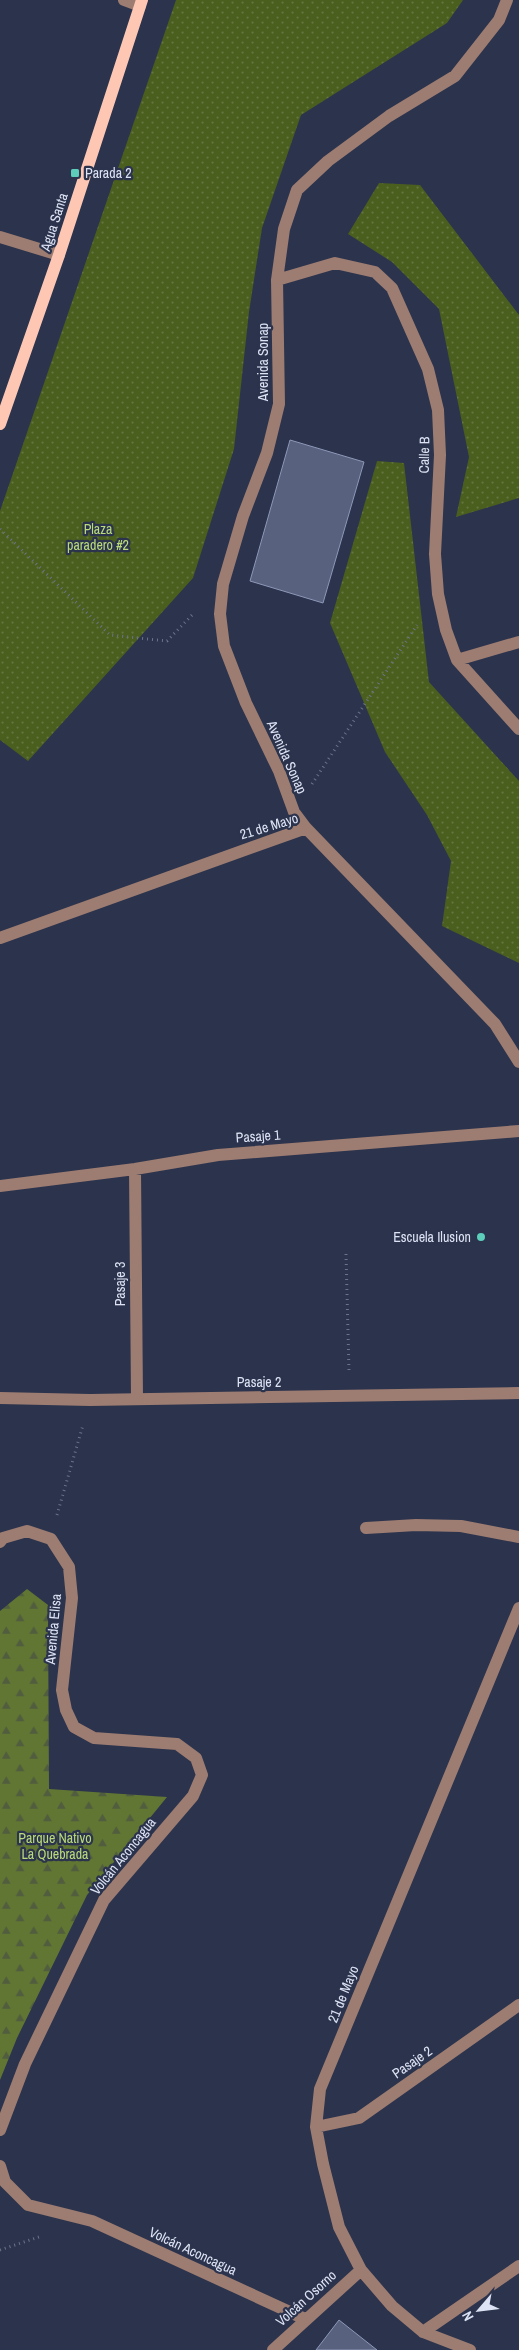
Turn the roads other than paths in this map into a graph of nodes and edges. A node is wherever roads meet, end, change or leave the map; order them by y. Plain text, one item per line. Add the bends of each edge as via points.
1 (124, 0) edge
2 (507, 0) edge
3 (141, 3) edge
4 (0, 237) edge
5 (59, 255) junction
6 (277, 280) junction
7 (0, 424) edge
8 (519, 642) edge
9 (456, 660) junction
10 (519, 729) edge
11 (306, 828) junction
12 (0, 938) edge
13 (519, 1062) edge
14 (519, 1131) edge
15 (135, 1169) junction
16 (0, 1186) edge
17 (519, 1393) edge
18 (0, 1398) edge
19 (138, 1398) junction
20 (366, 1528) dead end
21 (519, 1537) edge
22 (0, 1542) edge
23 (519, 1608) edge
24 (94, 1738) joint
25 (519, 2005) edge
26 (316, 2127) junction
27 (0, 2130) edge
28 (0, 2166) edge
29 (519, 2266) edge
30 (360, 2270) junction
31 (305, 2319) junction
32 (423, 2332) junction
33 (273, 2350) edge
34 (470, 2350) edge

1 - 3 street
2 - 6 street, Avenida Sonap via 499,20 455,76 389,116 328,161 297,190 284,229
3 - 5 main road, Agua Santa
4 - 5 street
5 - 7 main road, Agua Santa
6 - 9 street, Calle B via 335,263 375,272 392,288 428,370 438,410 440,455 435,539 438,594
6 - 11 street, Avenida Sonap via 279,404 267,453 222,584 220,614 224,646 246,703 279,771 294,812
8 - 9 street
9 - 10 street, Calle B
11 - 12 street, 21 de Mayo
11 - 13 street, 21 de Mayo via 495,1024
14 - 15 street, Pasaje 1 via 218,1155
15 - 16 street, Pasaje 1
15 - 19 street, Pasaje 3
17 - 19 street, Pasaje 2
18 - 19 street, Pasaje 2
20 - 21 street via 461,1526
22 - 24 street, Avenida Elisa via 3,1538 27,1531 50,1539 69,1567 72,1598 62,1690 74,1727
23 - 26 street, 21 de Mayo via 320,2089
24 - 27 street, Volcán Aconcagua via 177,1744 196,1758 202,1775 193,1796 104,1900 25,2064
25 - 26 street, Pasaje 2 via 359,2118
26 - 30 street, 21 de Mayo via 339,2227
28 - 31 street, Volcán Aconcagua via 5,2182 28,2205 92,2221
29 - 32 street
30 - 31 street, Volcán Osorno
30 - 32 street, 21 de Mayo via 392,2306
31 - 33 street, Volcán Osorno
32 - 34 street, 21 de Mayo

